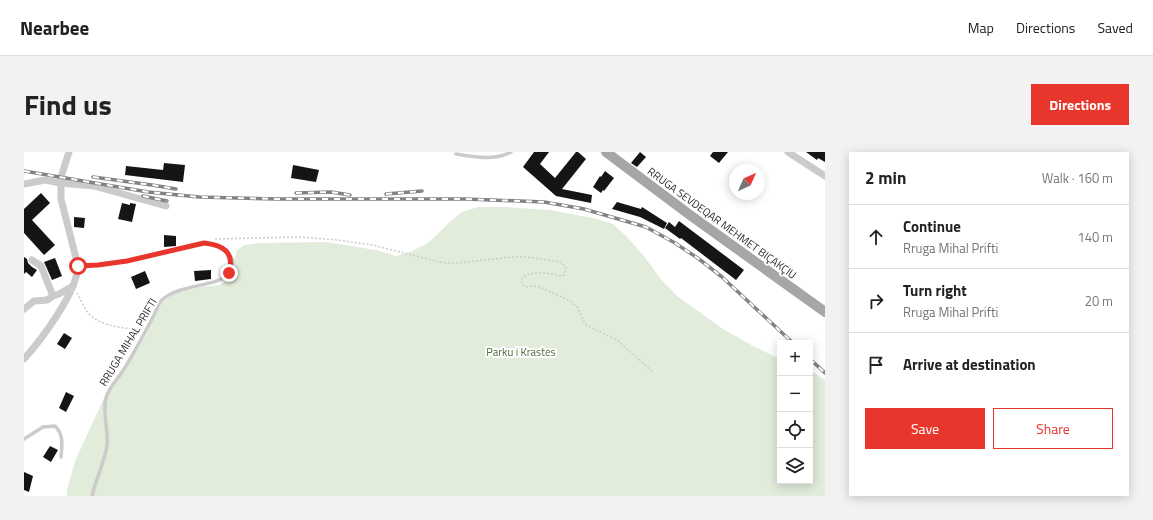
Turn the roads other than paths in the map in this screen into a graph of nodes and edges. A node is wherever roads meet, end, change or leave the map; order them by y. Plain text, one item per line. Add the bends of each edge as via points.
1 (69, 152) edge
2 (511, 152) edge
3 (606, 152) edge
4 (788, 152) edge
5 (456, 154) dead end
6 (825, 176) edge
7 (60, 183) junction
8 (24, 184) edge
9 (166, 206) dead end
10 (32, 260) dead end
11 (78, 266) junction
12 (73, 286) junction
13 (52, 296) junction
14 (24, 309) edge
15 (825, 312) edge
16 (24, 359) edge
17 (24, 439) edge
18 (61, 458) dead end
19 (92, 496) edge

1 - 7 street
2 - 5 lane via 486,158
3 - 15 main road, RRUGA SEVDEQAR MEHMET BIÇAKÇIU
4 - 6 street
7 - 8 street via 45,180
7 - 9 street via 94,186
7 - 11 street via 61,199
10 - 13 street via 41,266
11 - 12 street
11 - 19 lane, RRUGA MIHAL PRIFTI via 127,261 204,243 219,246 228,253 232,264 229,273 220,280 185,288 161,301 106,399 107,445
12 - 13 street
12 - 16 street via 49,328
13 - 14 street via 48,300 34,301
17 - 18 lane via 43,426 55,426 62,439

